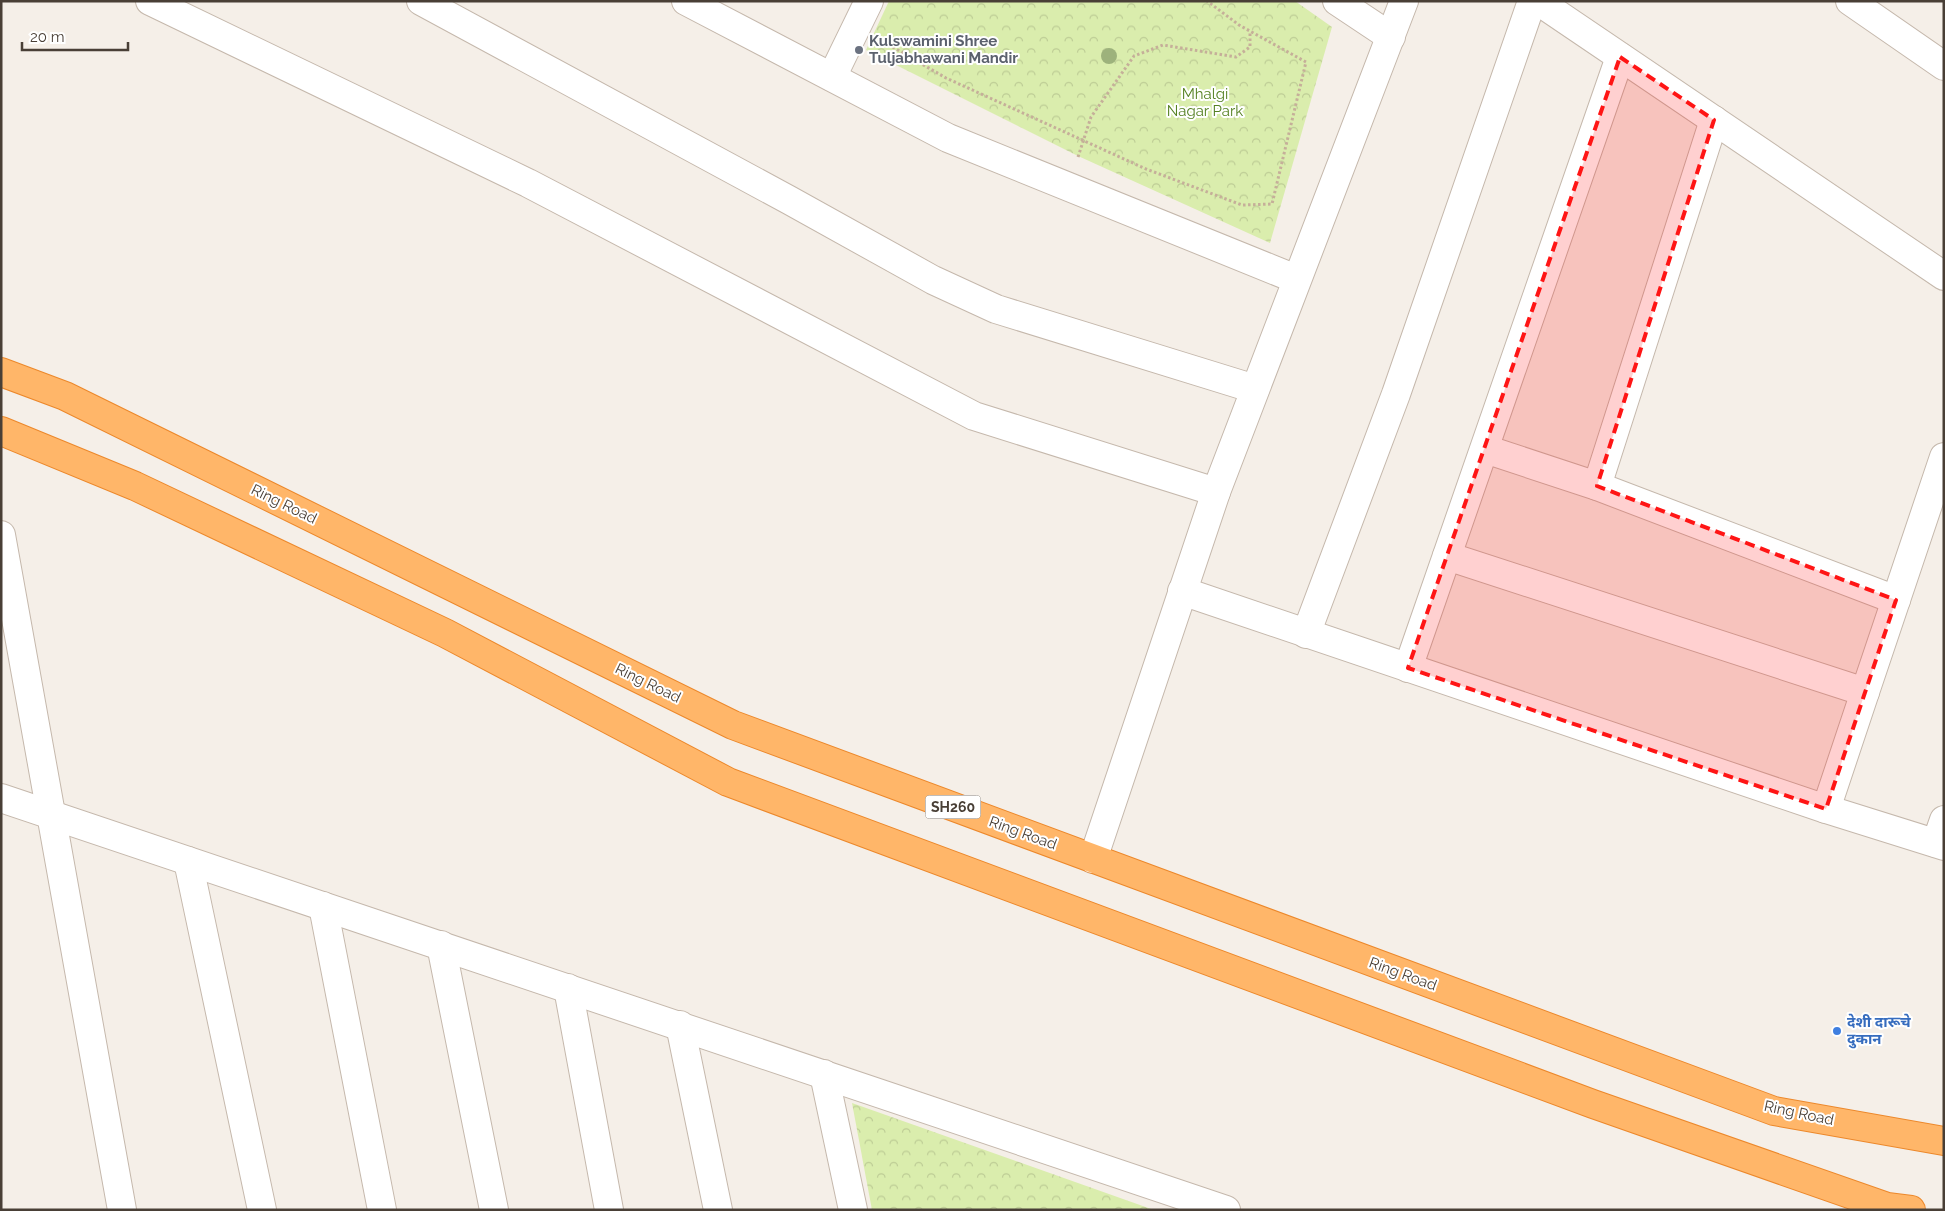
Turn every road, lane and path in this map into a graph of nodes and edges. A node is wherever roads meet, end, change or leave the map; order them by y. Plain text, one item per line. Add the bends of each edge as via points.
1 (150, 1) edge
2 (421, 1) edge
3 (686, 1) edge
4 (869, 1) edge
5 (1207, 1) edge
6 (1337, 1) edge
7 (1404, 1) edge
8 (1532, 1) edge
9 (1538, 1) edge
10 (1850, 1) edge
11 (1250, 31) junction
12 (888, 34) dead end
13 (1391, 37) junction
14 (1620, 57) junction
15 (1944, 66) edge
16 (832, 77) junction
17 (1714, 120) junction
18 (1083, 140) junction
19 (1944, 276) edge
20 (1296, 279) junction
21 (1, 372) edge
22 (1255, 389) junction
23 (1, 432) edge
24 (1485, 449) junction
25 (1944, 456) edge
26 (1597, 486) junction
27 (1216, 492) junction
28 (1, 535) edge
29 (1447, 556) junction
30 (1182, 591) junction
31 (1896, 600) junction
32 (1306, 634) junction
33 (1408, 668) junction
34 (1865, 692) junction
35 (1, 798) edge
36 (1826, 809) junction
37 (52, 815) junction
38 (1941, 836) edge
39 (1094, 859) junction
40 (188, 861) junction
41 (323, 906) junction
42 (441, 945) junction
43 (568, 988) junction
44 (680, 1025) junction
45 (824, 1074) junction
46 (1944, 1141) edge
47 (122, 1210) edge
48 (262, 1210) edge
49 (382, 1210) edge
50 (494, 1210) edge
51 (609, 1210) edge
52 (718, 1210) edge
53 (852, 1210) edge
54 (1226, 1210) edge
55 (1911, 1210) edge

1 - 27 street via 528,183 974,416
2 - 22 street via 933,280 996,309
3 - 16 street
4 - 16 street
5 - 11 path
6 - 13 street
7 - 13 street
8 - 32 street via 1396,394
9 - 14 street
10 - 15 street
11 - 18 path via 1250,47 1236,57 1162,46 1134,56 1091,117
11 - 18 path via 1306,62 1272,204 1242,205 1146,169
12 - 18 path via 884,42 946,78
13 - 20 street
14 - 17 street
14 - 24 street
16 - 20 street via 948,138
17 - 19 street
17 - 26 street
20 - 22 street
21 - 39 highway, Ring Road / SH260 via 65,396 733,725
22 - 27 street
23 - 55 highway via 135,486 445,633 728,782 1593,1104 1886,1207
24 - 26 street
24 - 29 street
25 - 31 street
26 - 31 street
27 - 30 street
28 - 37 street
29 - 33 street
29 - 34 street
30 - 32 street
30 - 39 street
31 - 34 street
32 - 33 street
33 - 36 street
34 - 36 street
35 - 37 street
36 - 38 street
37 - 40 street
37 - 47 street
39 - 46 highway, Ring Road / SH260 via 1774,1110
40 - 41 street
40 - 48 street
41 - 42 street
41 - 49 street
42 - 43 street
42 - 50 street
43 - 44 street
43 - 51 street
44 - 45 street
44 - 52 street
45 - 53 street
45 - 54 street

